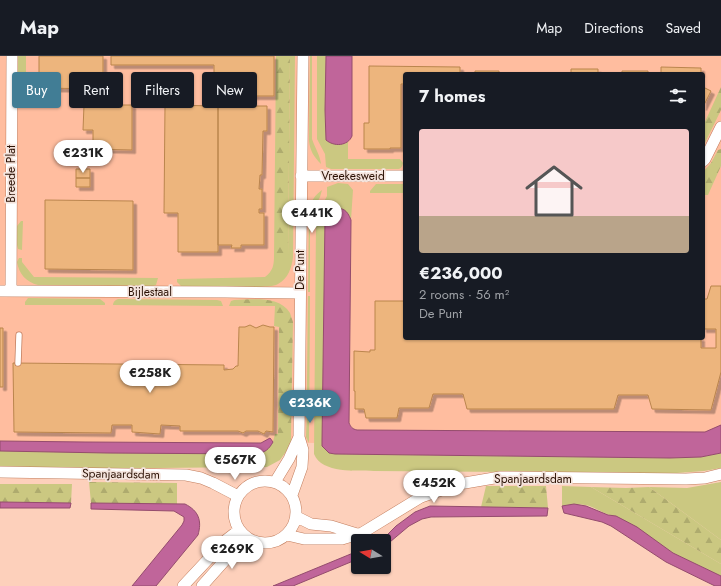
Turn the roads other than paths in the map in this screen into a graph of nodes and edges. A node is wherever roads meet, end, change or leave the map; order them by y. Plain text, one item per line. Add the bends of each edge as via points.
1 (12, 56) edge
2 (302, 56) edge
3 (721, 127) edge
4 (705, 159) edge
5 (301, 176) junction
6 (403, 176) edge
7 (5, 291) edge
8 (300, 294) junction
9 (19, 335) dead end
10 (18, 363) dead end
11 (299, 437) junction
12 (0, 472) edge
13 (721, 474) edge
14 (275, 482) junction
15 (292, 495) junction
16 (238, 496) junction
17 (297, 517) junction
18 (239, 530) junction
19 (357, 534) joint
20 (288, 535) junction
21 (351, 536) edge
22 (248, 540) junction
23 (182, 586) edge
24 (202, 586) edge

1 - 7 street, Breede Plat
2 - 5 street, De Punt
3 - 4 street
5 - 6 street, Vreekesweid
5 - 8 street, De Punt
7 - 8 street, Bijlestaal
8 - 11 street, De Punt
9 - 10 lane
11 - 14 street, De Punt
11 - 15 street, De Punt via 303,450 302,467
12 - 16 street, Spanjaardsdam via 186,475 201,478
13 - 19 street, Spanjaardsdam via 686,479 500,477 459,484 421,497
14 - 15 street
14 - 16 street via 256,482 246,487
15 - 17 street
16 - 18 street via 234,507 234,519
17 - 19 street via 311,524 331,526
17 - 20 street
18 - 22 street
18 - 23 street
20 - 21 street, Spanjaardsdam via 342,540
20 - 22 street via 276,542 262,544
22 - 24 street via 236,549

